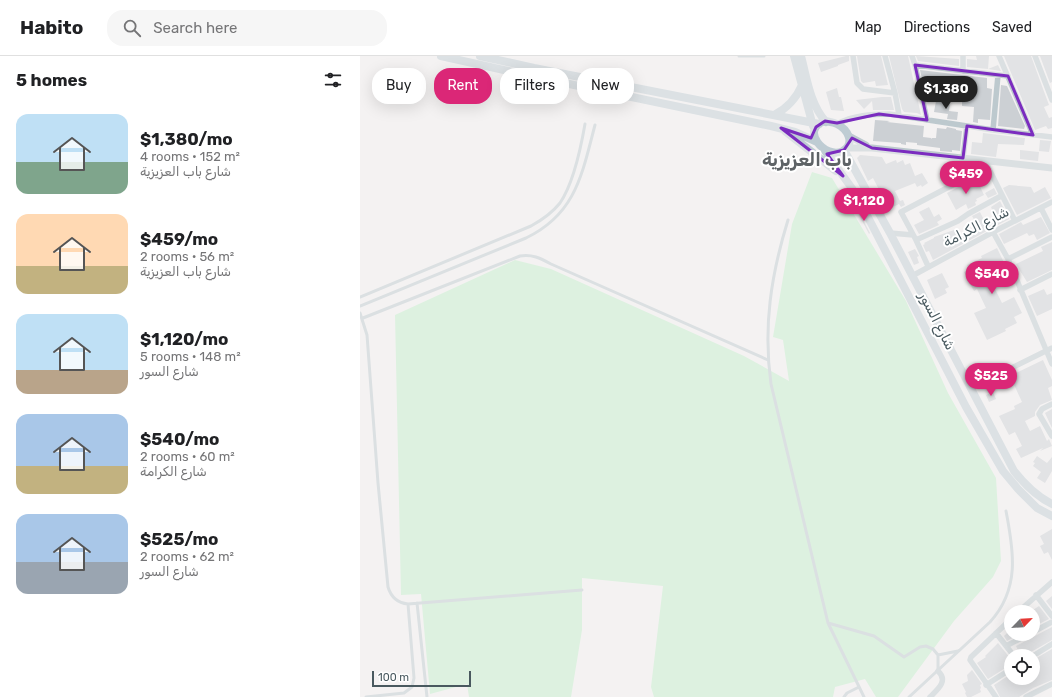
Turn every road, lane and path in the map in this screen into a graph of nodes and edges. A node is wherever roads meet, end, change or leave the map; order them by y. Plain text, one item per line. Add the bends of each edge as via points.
1 (441, 56) edge
2 (480, 56) edge
3 (739, 56) edge
4 (764, 56) edge
5 (794, 56) edge
6 (801, 56) edge
7 (853, 56) edge
8 (885, 56) edge
9 (912, 56) edge
10 (963, 56) edge
11 (1035, 56) edge
12 (1001, 57) edge
13 (915, 64) junction
14 (963, 71) junction
15 (998, 76) junction
16 (1008, 76) junction
17 (802, 85) junction
18 (895, 93) junction
19 (1052, 100) edge
20 (774, 115) junction
21 (900, 115) junction
22 (927, 120) junction
23 (586, 124) dead end
24 (837, 124) junction
25 (595, 125) dead end
26 (818, 125) junction
27 (967, 126) junction
28 (781, 128) junction
29 (584, 130) junction
30 (993, 130) junction
31 (593, 132) junction
32 (1033, 135) junction
33 (849, 136) junction
34 (1052, 137) edge
35 (815, 141) junction
36 (822, 148) junction
37 (872, 148) junction
38 (846, 149) junction
39 (963, 158) junction
40 (986, 164) junction
41 (1052, 168) edge
42 (843, 176) junction
43 (1001, 196) junction
44 (1052, 202) edge
45 (1041, 208) junction
46 (548, 216) junction
47 (788, 220) dead end
48 (552, 222) junction
49 (1014, 222) junction
50 (1052, 230) edge
51 (993, 232) junction
52 (890, 233) junction
53 (913, 235) junction
54 (1052, 237) edge
55 (916, 240) junction
56 (1008, 259) junction
57 (928, 266) junction
58 (1052, 274) edge
59 (912, 276) junction
60 (1020, 290) junction
61 (360, 296) edge
62 (360, 306) edge
63 (360, 313) edge
64 (363, 318) junction
65 (1052, 348) edge
66 (1046, 351) junction
67 (768, 360) junction
68 (1052, 364) edge
69 (971, 388) junction
70 (1052, 404) edge
71 (1052, 436) edge
72 (1052, 504) edge
73 (1006, 511) dead end
74 (1052, 516) edge
75 (1052, 582) edge
76 (582, 590) dead end
77 (1036, 595) junction
78 (416, 602) junction
79 (408, 604) junction
80 (1025, 605) edge
81 (1052, 616) edge
82 (828, 622) junction
83 (1052, 622) edge
84 (1004, 626) edge
85 (1040, 628) edge
86 (996, 634) junction
87 (1016, 641) edge
88 (1052, 644) edge
89 (1006, 646) junction
90 (1008, 649) edge
91 (960, 651) junction
92 (1040, 652) edge
93 (938, 655) junction
94 (938, 670) junction
95 (1004, 673) edge
96 (1052, 684) edge
97 (986, 685) junction
98 (859, 687) junction
99 (394, 695) edge
100 (1034, 695) edge
101 (366, 697) edge
102 (427, 697) edge
103 (844, 697) edge
104 (864, 697) edge
105 (910, 697) edge
106 (930, 697) edge
107 (996, 697) edge
108 (1026, 697) edge

1 - 28 main road
2 - 20 main road
3 - 4 lane
5 - 17 main road
6 - 26 main road via 818,112
7 - 18 street via 857,83 863,89
8 - 18 street
9 - 13 street
10 - 14 street
11 - 19 street
12 - 16 street
13 - 14 street
13 - 22 street
14 - 15 street
15 - 16 street
15 - 30 street
16 - 32 street
17 - 20 main road via 796,98
17 - 26 main road
18 - 21 street
20 - 26 main road
21 - 22 street
21 - 24 street via 864,115
22 - 27 street
23 - 29 lane
24 - 26 main road
24 - 33 main road
25 - 31 lane
26 - 35 main road
27 - 30 street
27 - 39 street
28 - 35 main road
28 - 42 main road
29 - 31 lane
29 - 46 lane via 568,188 560,203
30 - 32 street
31 - 48 lane via 575,190
32 - 34 street
33 - 37 street
33 - 38 main road via 850,141
35 - 36 main road
36 - 38 main road via 833,152
36 - 42 main road, شارع السور
37 - 38 street
37 - 39 street
38 - 52 main road, شارع السور
39 - 40 street
40 - 41 street
40 - 43 street
40 - 53 street via 901,212
42 - 74 main road, شارع السور via 858,198 966,407 1003,471 1037,508
43 - 49 street
43 - 55 street via 958,221
44 - 45 street, شارع الكرامة
45 - 49 street, شارع الكرامة
45 - 50 street
46 - 48 lane
46 - 61 lane via 531,226
47 - 67 lane via 771,289
48 - 62 lane via 526,238
49 - 51 street, شارع الكرامة
51 - 56 street
51 - 57 street, شارع الكرامة
52 - 53 street
52 - 59 main road, شارع السور
53 - 55 street
54 - 56 street
55 - 57 street
56 - 60 street
57 - 59 street, شارع الكرامة
58 - 60 street
59 - 69 main road, شارع السور
60 - 66 street
63 - 64 lane
64 - 67 lane via 528,254
64 - 79 lane via 367,335 388,587 395,599
65 - 66 street
66 - 68 street
66 - 69 street
67 - 82 lane via 771,384
69 - 72 main road, شارع السور via 1014,471 1033,492
70 - 71 street via 1039,414
73 - 91 lane via 1013,557 1010,588 996,616
75 - 77 street
76 - 78 lane
77 - 80 street
77 - 81 street
78 - 79 lane
78 - 102 lane
79 - 99 lane via 414,683 408,691
82 - 93 lane via 874,636 904,657 920,646 933,649
82 - 98 lane
83 - 85 street
84 - 86 street
86 - 89 street
86 - 97 street via 970,658
87 - 89 street
88 - 92 street
89 - 90 street
91 - 93 lane
91 - 94 lane
93 - 94 lane
94 - 105 lane
94 - 106 street via 943,683
95 - 97 street
96 - 100 street
97 - 107 street
98 - 103 lane
98 - 104 lane
99 - 101 lane
100 - 108 street

